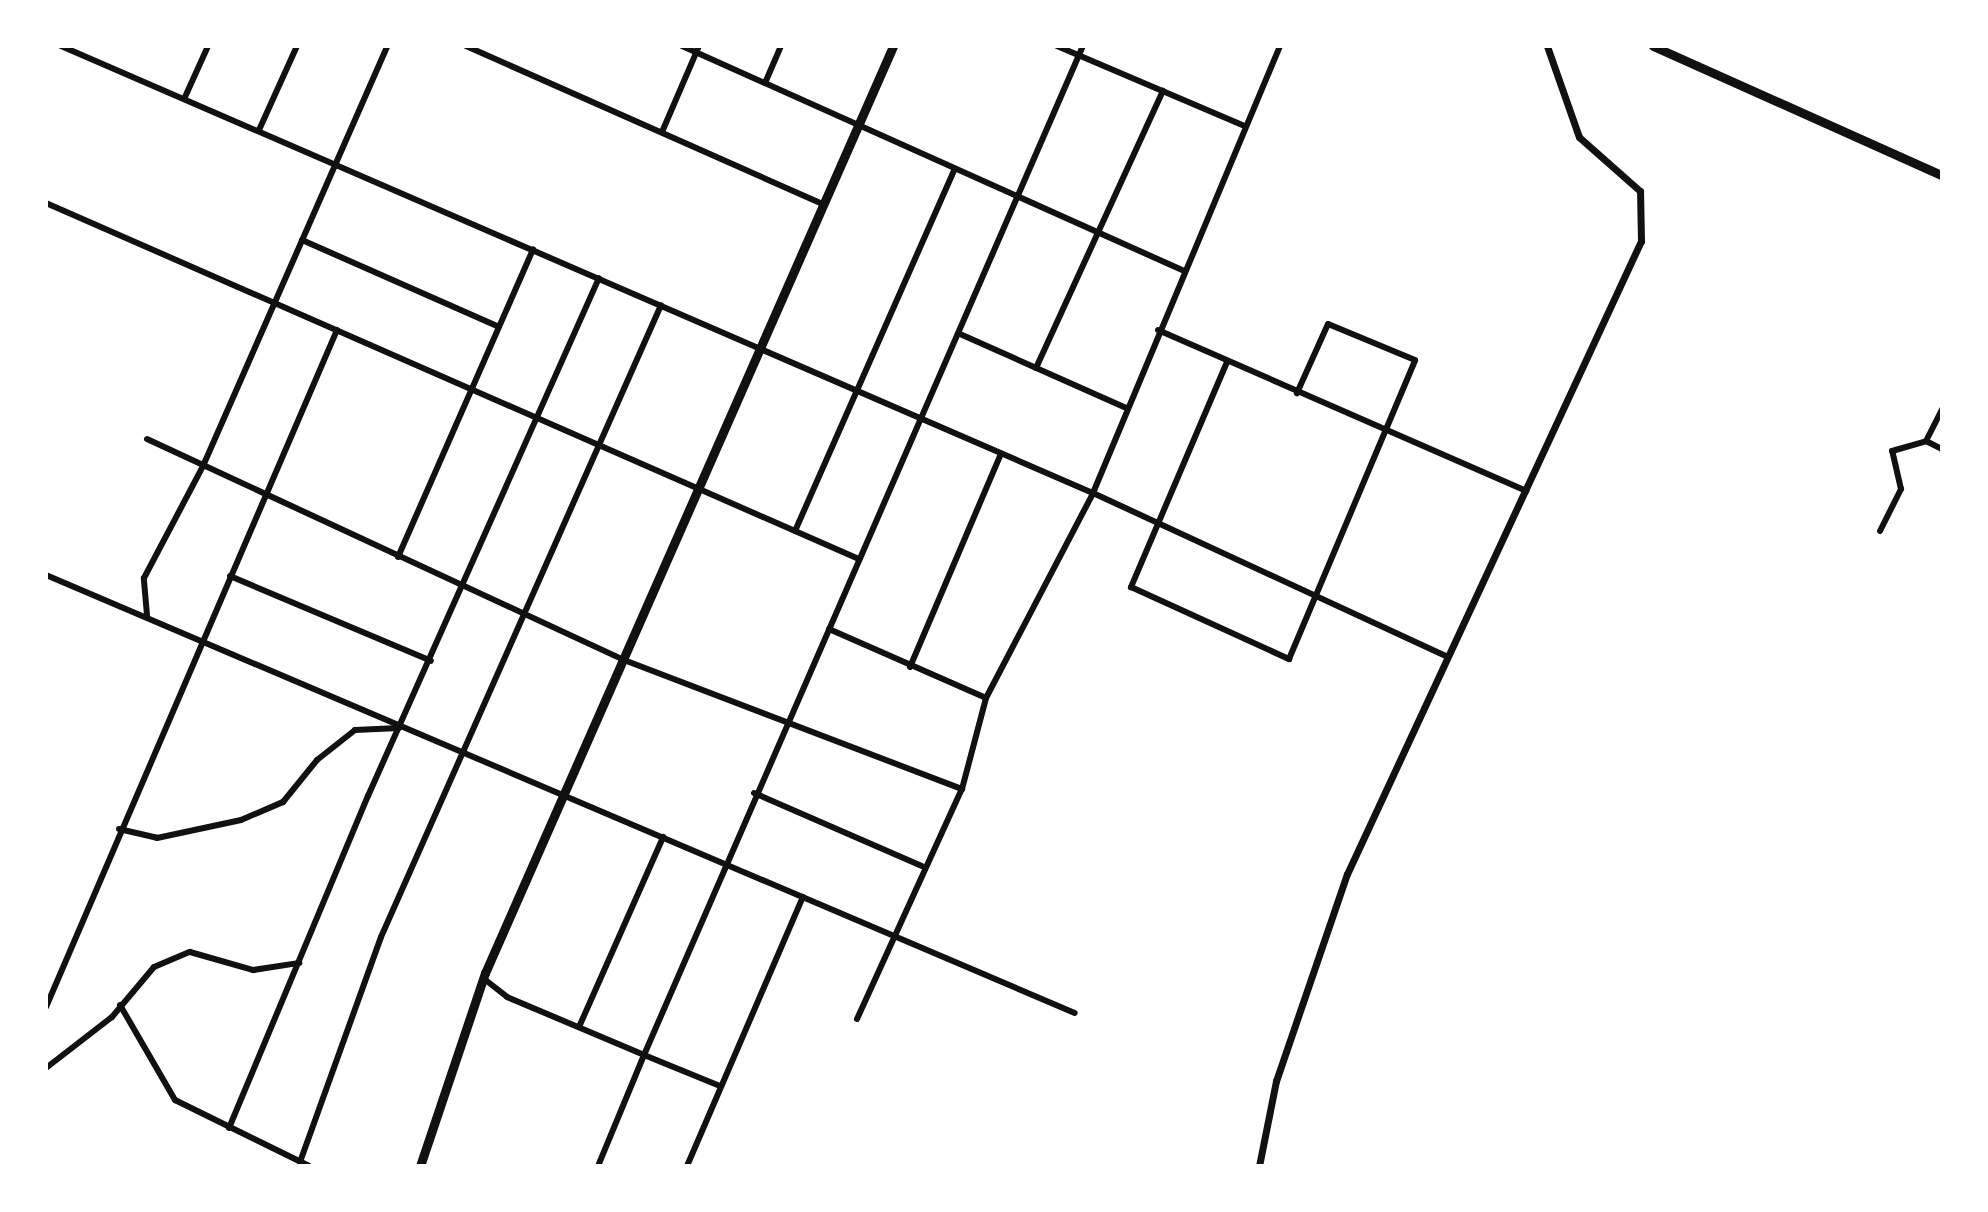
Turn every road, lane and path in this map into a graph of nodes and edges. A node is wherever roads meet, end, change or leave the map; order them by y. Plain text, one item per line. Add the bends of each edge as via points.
1 (61, 46) edge
2 (208, 46) edge
3 (297, 46) edge
4 (387, 46) edge
5 (466, 46) edge
6 (682, 46) edge
7 (781, 46) edge
8 (893, 46) edge
9 (1057, 46) edge
10 (1083, 46) edge
11 (1280, 46) edge
12 (1547, 46) edge
13 (1653, 46) edge
14 (698, 49) edge
15 (1078, 55) junction
16 (765, 83) junction
17 (1163, 91) junction
18 (185, 97) junction
19 (857, 125) junction
20 (1245, 126) junction
21 (259, 130) junction
22 (662, 132) junction
23 (336, 163) junction
24 (955, 169) junction
25 (1942, 175) edge
26 (1018, 196) junction
27 (46, 203) edge
28 (823, 204) junction
29 (1094, 230) junction
30 (302, 240) junction
31 (533, 249) junction
32 (1182, 270) junction
33 (599, 278) junction
34 (275, 303) junction
35 (661, 305) junction
36 (499, 327) junction
37 (337, 330) junction
38 (1158, 330) junction
39 (960, 334) junction
40 (759, 349) junction
41 (1227, 362) junction
42 (1036, 368) junction
43 (472, 388) junction
44 (858, 391) junction
45 (1297, 393) junction
46 (1126, 408) junction
47 (1942, 409) edge
48 (538, 418) junction
49 (918, 418) junction
50 (1386, 433) junction
51 (147, 439) dead end
52 (1926, 441) junction
53 (599, 444) junction
54 (1942, 449) edge
55 (1001, 454) junction
56 (203, 466) junction
57 (698, 488) junction
58 (1526, 491) junction
59 (1093, 493) junction
60 (268, 497) junction
61 (1158, 523) junction
62 (795, 531) junction
63 (1880, 531) dead end
64 (398, 557) junction
65 (859, 559) junction
66 (46, 575) edge
67 (230, 576) junction
68 (465, 589) junction
69 (1317, 596) junction
70 (524, 614) junction
71 (148, 615) junction
72 (829, 629) junction
73 (200, 637) junction
74 (1448, 657) junction
75 (624, 660) junction
76 (431, 661) junction
77 (910, 667) junction
78 (986, 698) junction
79 (784, 722) junction
80 (400, 725) junction
81 (463, 752) junction
82 (962, 789) junction
83 (754, 793) junction
84 (564, 797) junction
85 (119, 829) junction
86 (663, 837) junction
87 (725, 862) junction
88 (922, 866) junction
89 (803, 897) junction
90 (890, 936) junction
91 (299, 963) junction
92 (483, 978) junction
93 (120, 1005) junction
94 (46, 1007) edge
95 (1075, 1013) dead end
96 (857, 1019) dead end
97 (579, 1027) junction
98 (644, 1055) junction
99 (46, 1068) edge
100 (720, 1086) junction
101 (229, 1128) junction
102 (300, 1162) junction
103 (420, 1165) edge
104 (309, 1166) edge
105 (598, 1166) edge
106 (687, 1166) edge
107 (1259, 1166) edge

1 - 18 street
2 - 18 street
3 - 21 street
4 - 23 street
5 - 22 street
6 - 14 street
7 - 16 street
8 - 19 main road
9 - 15 street
10 - 15 street
11 - 20 street
12 - 58 street via 1571,124 1588,147 1627,172 1646,206 1636,254
13 - 25 main road
14 - 16 street
14 - 22 street
15 - 17 street
15 - 26 street
16 - 19 street
17 - 20 street
17 - 29 street
18 - 21 street
19 - 24 street
19 - 28 main road
20 - 32 street
21 - 23 street
22 - 28 street
23 - 30 street
23 - 31 street
24 - 26 street
24 - 44 street
26 - 29 street
26 - 39 street
27 - 34 street
28 - 40 main road
29 - 32 street
29 - 42 street
30 - 34 street
30 - 36 street
31 - 33 street
31 - 36 street
32 - 38 street
33 - 35 street
33 - 48 street
34 - 37 street
34 - 56 street
35 - 40 street
35 - 53 street
36 - 43 street
37 - 43 street
37 - 60 street
38 - 41 street
38 - 46 street
39 - 42 street
39 - 49 street
40 - 44 street
40 - 57 main road
41 - 45 street
41 - 61 street
42 - 46 street
43 - 48 street
43 - 64 street
44 - 49 street
44 - 62 street
45 - 50 street
45 - 50 street via 1328,324 1415,360
46 - 59 street
47 - 52 street
48 - 53 street
48 - 68 street
49 - 55 street
49 - 65 street
50 - 58 street
50 - 69 street
51 - 56 street
52 - 54 street
52 - 63 street via 1892,451 1901,489
53 - 57 street
53 - 70 street
55 - 59 street
55 - 77 street
56 - 60 street
56 - 71 street via 144,578 141,607
57 - 62 street
57 - 75 main road
58 - 74 street
59 - 61 street
59 - 78 street
60 - 64 street
60 - 67 street
61 - 69 street
61 - 69 street via 1131,587 1289,659
62 - 65 street
64 - 68 street
65 - 72 street
66 - 71 street
67 - 73 street
67 - 76 street
68 - 70 street
68 - 76 street
69 - 74 street
70 - 75 street
70 - 81 street
71 - 73 street
72 - 77 street
72 - 79 street
73 - 80 street
73 - 85 street
74 - 107 street via 1328,920 1276,1081
75 - 79 street
75 - 84 main road
76 - 80 street
77 - 78 street
78 - 82 street
79 - 82 street
79 - 83 street
80 - 81 street
80 - 85 street via 355,730 317,760 283,802 241,820 157,838
80 - 91 street
81 - 84 street
81 - 102 street via 381,937
82 - 88 street
83 - 87 street
83 - 88 street
84 - 86 street
84 - 92 main road
85 - 94 street
86 - 87 street
86 - 97 street
87 - 89 street
87 - 98 street
88 - 90 street
89 - 90 street
89 - 100 street
90 - 95 street
90 - 96 street
91 - 93 street via 253,970 190,952 154,967
91 - 101 street
92 - 97 street via 507,997
92 - 103 main road
93 - 99 street
93 - 101 street via 175,1100
97 - 98 street
98 - 100 street
98 - 105 street
100 - 106 street
101 - 102 street
102 - 104 street

